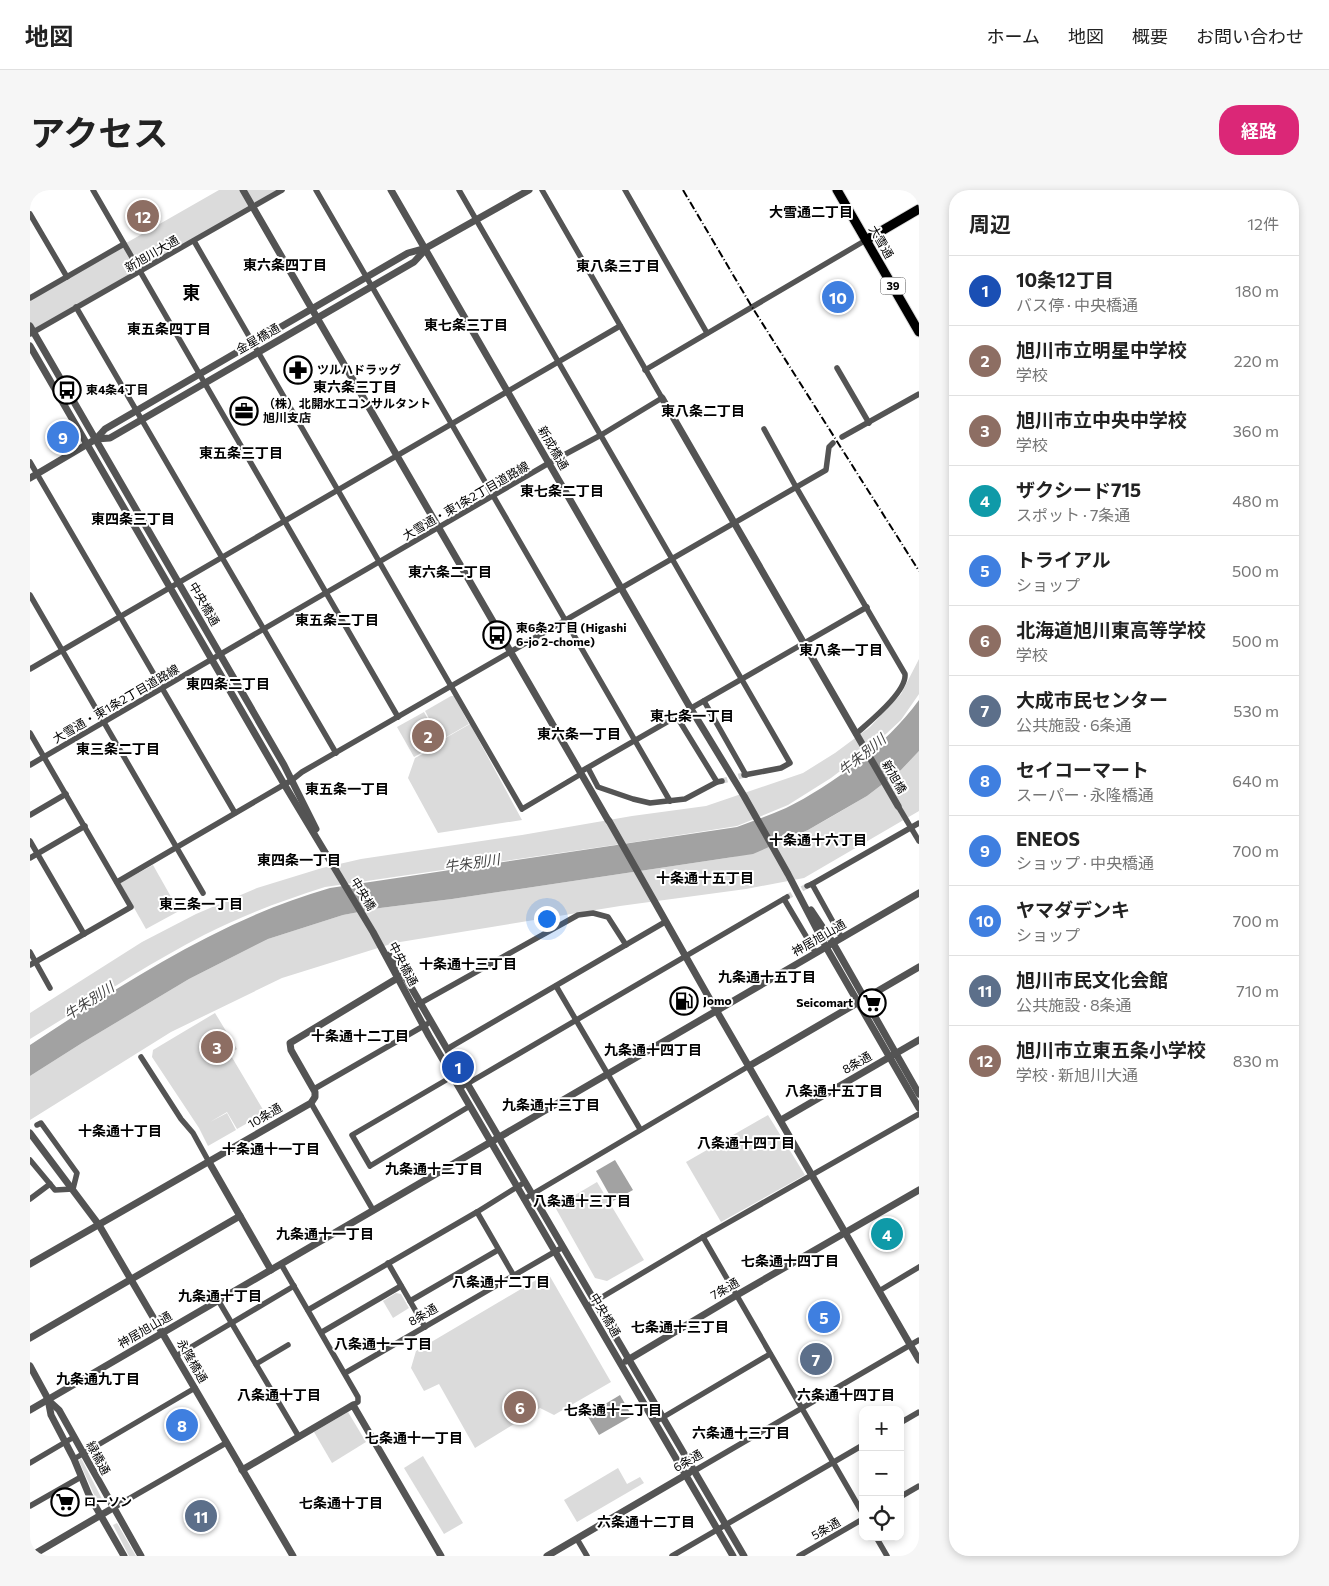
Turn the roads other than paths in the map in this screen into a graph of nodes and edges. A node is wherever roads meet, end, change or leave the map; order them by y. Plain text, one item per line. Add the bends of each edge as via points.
1 (93, 190) edge
2 (243, 190) edge
3 (282, 190) edge
4 (316, 190) edge
5 (391, 190) edge
6 (459, 190) edge
7 (530, 190) edge
8 (542, 190) edge
9 (624, 190) edge
10 (837, 190) edge
11 (253, 207) junction
12 (919, 209) edge
13 (30, 214) edge
14 (476, 221) junction
15 (866, 240) junction
16 (194, 241) junction
17 (124, 244) junction
18 (426, 248) junction
19 (140, 272) junction
20 (67, 277) junction
21 (367, 277) junction
22 (372, 286) junction
23 (30, 298) edge
24 (76, 307) junction
25 (312, 309) junction
26 (317, 318) junction
27 (620, 326) junction
28 (31, 331) edge
29 (919, 332) edge
30 (707, 334) junction
31 (253, 343) junction
32 (30, 346) edge
33 (258, 352) junction
34 (558, 362) junction
35 (837, 368) dead end
36 (645, 370) junction
37 (200, 374) junction
38 (205, 383) junction
39 (508, 392) junction
40 (919, 394) edge
41 (662, 398) junction
42 (137, 410) junction
43 (142, 419) junction
44 (869, 423) junction
45 (452, 424) junction
46 (764, 429) dead end
47 (601, 435) junction
48 (842, 437) dead end
49 (96, 439) junction
50 (833, 443) dead end
51 (87, 444) junction
52 (397, 456) junction
53 (30, 462) edge
54 (549, 464) junction
55 (37, 474) junction
56 (30, 478) edge
57 (796, 488) junction
58 (338, 489) junction
59 (494, 496) junction
60 (285, 521) junction
61 (734, 523) junction
62 (438, 528) junction
63 (222, 557) junction
64 (672, 560) junction
65 (381, 562) junction
66 (179, 582) junction
67 (170, 587) junction
68 (622, 588) junction
69 (327, 593) junction
70 (30, 596) edge
71 (867, 608) junction
72 (120, 616) junction
73 (566, 621) junction
74 (264, 629) junction
75 (804, 643) junction
76 (62, 651) junction
77 (511, 652) junction
78 (221, 655) junction
79 (212, 660) junction
80 (30, 669) edge
81 (743, 679) junction
82 (452, 685) junction
83 (162, 689) junction
84 (704, 702) junction
85 (691, 709) junction
86 (398, 717) junction
87 (677, 717) junction
88 (104, 722) junction
89 (30, 733) edge
90 (856, 734) junction
91 (635, 741) junction
92 (336, 752) junction
93 (44, 757) junction
94 (30, 766) edge
95 (588, 768) junction
96 (581, 773) junction
97 (292, 780) junction
98 (284, 784) junction
99 (66, 794) junction
100 (670, 801) junction
101 (898, 806) joint
102 (235, 813) junction
103 (30, 815) edge
104 (919, 823) edge
105 (85, 826) junction
106 (911, 828) junction
107 (30, 841) edge
108 (919, 841) edge
109 (176, 848) junction
110 (37, 853) junction
111 (30, 858) edge
112 (334, 868) junction
113 (788, 874) junction
114 (117, 882) junction
115 (203, 893) dead end
116 (919, 893) edge
117 (665, 922) junction
118 (373, 932) joint
119 (84, 934) junction
120 (842, 938) junction
121 (833, 943) junction
122 (626, 945) junction
123 (826, 947) junction
124 (30, 952) edge
125 (816, 953) junction
126 (685, 956) junction
127 (33, 964) edge
128 (919, 967) edge
129 (401, 976) junction
130 (556, 986) junction
131 (50, 988) dead end
132 (861, 1001) junction
133 (420, 1003) junction
134 (413, 1007) junction
135 (716, 1011) junction
136 (575, 1020) junction
137 (431, 1022) junction
138 (424, 1026) junction
139 (919, 1040) edge
140 (448, 1049) junction
141 (892, 1055) junction
142 (141, 1056) dead end
143 (748, 1066) junction
144 (607, 1074) junction
145 (452, 1076) junction
146 (467, 1083) junction
147 (460, 1088) junction
148 (314, 1089) junction
149 (919, 1094) edge
150 (311, 1103) junction
151 (470, 1106) junction
152 (919, 1108) edge
153 (919, 1114) edge
154 (781, 1120) junction
155 (37, 1125) dead end
156 (640, 1129) junction
157 (30, 1133) edge
158 (499, 1137) junction
159 (491, 1142) junction
160 (30, 1160) edge
161 (209, 1162) junction
162 (812, 1175) junction
163 (525, 1182) junction
164 (50, 1184) junction
165 (518, 1187) junction
166 (73, 1189) junction
167 (919, 1190) edge
168 (532, 1194) junction
169 (30, 1198) edge
170 (524, 1199) junction
171 (373, 1210) junction
172 (477, 1212) junction
173 (240, 1216) junction
174 (99, 1224) junction
175 (846, 1232) junction
176 (703, 1236) junction
177 (563, 1247) junction
178 (498, 1250) junction
179 (556, 1252) junction
180 (388, 1263) junction
181 (30, 1264) edge
182 (281, 1264) junction
183 (919, 1267) edge
184 (271, 1270) junction
185 (514, 1276) junction
186 (131, 1279) junction
187 (294, 1286) junction
188 (401, 1286) junction
189 (879, 1291) junction
190 (737, 1295) junction
191 (218, 1300) junction
192 (410, 1301) junction
193 (595, 1301) junction
194 (587, 1306) junction
195 (308, 1310) junction
196 (232, 1323) junction
197 (425, 1327) junction
198 (322, 1332) junction
199 (162, 1333) junction
200 (30, 1338) edge
201 (919, 1340) edge
202 (288, 1345) dead end
203 (910, 1345) junction
204 (770, 1354) junction
205 (176, 1356) junction
206 (629, 1359) junction
207 (919, 1360) edge
208 (256, 1364) junction
209 (621, 1364) junction
210 (30, 1366) edge
211 (345, 1373) junction
212 (195, 1388) junction
213 (48, 1399) junction
214 (353, 1405) junction
215 (802, 1408) junction
216 (30, 1410) edge
217 (919, 1412) edge
218 (663, 1417) junction
219 (904, 1421) edge
220 (655, 1422) junction
221 (74, 1437) junction
222 (299, 1437) junction
223 (66, 1442) junction
224 (226, 1443) junction
225 (859, 1447) edge
226 (83, 1454) junction
227 (74, 1459) junction
228 (30, 1463) edge
229 (833, 1463) junction
230 (242, 1470) junction
231 (694, 1471) junction
232 (686, 1475) junction
233 (81, 1477) junction
234 (919, 1486) edge
235 (902, 1496) edge
236 (30, 1506) edge
237 (859, 1507) edge
238 (113, 1508) junction
239 (100, 1516) junction
240 (859, 1521) edge
241 (726, 1525) junction
242 (718, 1530) junction
243 (577, 1538) junction
244 (878, 1541) edge
245 (31, 1556) edge
246 (124, 1556) edge
247 (141, 1556) edge
248 (293, 1556) edge
249 (441, 1556) edge
250 (547, 1556) edge
251 (587, 1556) edge
252 (672, 1556) edge
253 (733, 1556) edge
254 (744, 1556) edge
255 (799, 1556) edge
256 (887, 1556) edge

1 - 17 street
2 - 11 street
3 - 11 street, 新旭川大通
4 - 21 street
5 - 18 street, 新成橋通
6 - 14 street
7 - 14 street, 金星橋通
8 - 27 street
9 - 30 street
10 - 15 main road, 大雪通 / 39
11 - 16 street, 新旭川大通
11 - 25 street
12 - 15 main road
13 - 20 street
14 - 18 street, 金星橋通
14 - 34 street
15 - 29 main road, 大雪通 / 39
15 - 30 street
16 - 19 street, 新旭川大通
16 - 31 street
17 - 19 street
17 - 20 street, 新旭川大通
18 - 21 street, 金星橋通 via 408,253
18 - 22 street, 金星橋通 via 414,262
18 - 39 street, 新成橋通
19 - 24 street, 新旭川大通
19 - 37 street
20 - 23 street, 新旭川大通
21 - 22 street
21 - 25 street, 金星橋通
22 - 26 street, 金星橋通
22 - 45 street
24 - 28 street, 新旭川大通
24 - 42 street
25 - 26 street
25 - 31 street, 金星橋通
26 - 33 street, 金星橋通
26 - 52 street
27 - 34 street
27 - 36 street
28 - 49 street, 中央橋通
30 - 36 street
31 - 33 street
31 - 37 street, 金星橋通
32 - 51 street, 中央橋通
33 - 38 street, 金星橋通
33 - 58 street
34 - 39 street
34 - 47 street
35 - 44 street
36 - 41 street
37 - 38 street
37 - 42 street, 金星橋通
38 - 43 street, 金星橋通
38 - 60 street
39 - 45 street
39 - 54 street, 新成橋通
40 - 44 street
41 - 47 street, 大雪通・東1条2丁目道路線
41 - 61 street, 新旭橋
42 - 43 street
42 - 49 street, 金星橋通 via 105,429
43 - 49 street, 金星橋通 via 110,438
43 - 63 street
44 - 48 street
45 - 52 street
45 - 59 street
46 - 57 street
47 - 54 street, 大雪通・東1条2丁目道路線
47 - 64 street
49 - 51 street, 金星橋通
49 - 66 street, 中央橋通
50 - 57 street via 829,447 826,470
51 - 55 street, 金星橋通
51 - 67 street, 中央橋通
52 - 58 street
52 - 62 street
53 - 55 street
54 - 59 street, 大雪通・東1条2丁目道路線
54 - 68 street, 新成橋通
55 - 56 street, 金星橋通
55 - 72 street
57 - 61 street
57 - 71 street
58 - 60 street
58 - 65 street
59 - 62 street, 大雪通・東1条2丁目道路線
59 - 73 street
60 - 63 street
60 - 69 street
61 - 64 street
61 - 75 street, 新旭橋
62 - 65 street, 大雪通・東1条2丁目道路線
62 - 77 street
63 - 66 street
63 - 74 street
64 - 68 street
64 - 81 street
65 - 69 street, 大雪通・東1条2丁目道路線
65 - 82 street
66 - 67 street
66 - 78 street, 中央橋通
67 - 72 street
67 - 79 street, 中央橋通
68 - 73 street
68 - 85 street, 新成橋通
69 - 74 street, 大雪通・東1条2丁目道路線
69 - 86 street
70 - 76 street
71 - 75 street
71 - 90 street via 905,677 894,697
72 - 76 street
72 - 83 street
73 - 77 street
73 - 91 street
74 - 78 street, 大雪通・東1条2丁目道路線
74 - 92 street
75 - 81 street
75 - 90 street, 新旭橋
76 - 80 street
76 - 88 street
77 - 82 street
77 - 96 street
78 - 79 street, 大雪通・東1条2丁目道路線
78 - 97 street, 中央橋通
79 - 83 street, 大雪通・東1条2丁目道路線
79 - 98 street, 中央橋通
81 - 84 street
81 - 84 street via 790,763 781,768 745,775
82 - 86 street
82 - 96 street via 522,809
83 - 88 street, 大雪通・東1条2丁目道路線
83 - 102 street
84 - 85 street
85 - 87 street
85 - 113 street, 新成橋通
86 - 92 street
87 - 91 street
87 - 100 street via 719,781 685,800
88 - 93 street, 大雪通・東1条2丁目道路線
88 - 109 street
89 - 93 street
90 - 101 street, 新旭橋
91 - 95 street
91 - 100 street
92 - 97 street
93 - 94 street, 大雪通・東1条2丁目道路線
93 - 99 street
95 - 96 street
95 - 100 street via 598,787 633,799
96 - 117 street
97 - 98 street
97 - 112 street, 中央橋通
98 - 102 street
98 - 112 street, 中央橋通
99 - 103 street
99 - 105 street
101 - 106 street
102 - 109 street
104 - 106 street
105 - 110 street
105 - 114 street
106 - 108 street
106 - 120 street via 809,885
107 - 110 street
109 - 114 street
109 - 115 street
110 - 111 street
110 - 119 street
112 - 118 street, 中央橋
113 - 121 street
113 - 123 street
114 - 119 street via 131,907
116 - 120 street, 神居旭山通
117 - 122 street
117 - 126 street
118 - 129 street, 中央橋通
119 - 127 street
120 - 121 street, 神居旭山通
121 - 123 street, 神居旭山通
121 - 132 street
122 - 130 street
122 - 133 street via 608,916 578,915
123 - 125 street, 神居旭山通
123 - 132 street
124 - 127 street
125 - 126 street via 786,898
125 - 135 street, 神居旭山通
126 - 135 street
126 - 136 street
127 - 131 street
128 - 132 street
129 - 133 street, 中央橋通
129 - 134 street, 中央橋通
129 - 148 street via 291,1041 289,1046
130 - 136 street
130 - 140 street
132 - 141 street
132 - 143 street
133 - 134 street
133 - 137 street, 中央橋通
134 - 138 street, 中央橋通
135 - 143 street
135 - 144 street, 神居旭山通
136 - 144 street
136 - 146 street
137 - 138 street
137 - 140 street, 中央橋通
138 - 145 street, 中央橋通
138 - 148 street
139 - 141 street, 8条通
140 - 146 street, 中央橋通
141 - 149 street
141 - 152 street
141 - 154 street, 8条通
142 - 161 street
143 - 154 street
143 - 156 street
144 - 156 street
144 - 158 street, 神居旭山通
145 - 147 street, 中央橋通
145 - 151 street via 352,1136 370,1166
146 - 147 street
146 - 158 street, 中央橋通
147 - 151 street, 中央橋通
148 - 150 street via 315,1097
150 - 161 street, 10条通
150 - 171 street
151 - 159 street, 中央橋通
153 - 162 street
154 - 162 street
155 - 166 street via 41,1123 77,1173
156 - 168 street
157 - 166 street, 永隆橋通
158 - 159 street, 神居旭山通
158 - 163 street, 中央橋通
159 - 165 street, 中央橋通
159 - 171 street, 神居旭山通
160 - 164 street
161 - 173 street
161 - 174 street, 10条通
162 - 175 street
162 - 176 street
163 - 165 street
163 - 168 street, 中央橋通
164 - 166 street via 55,1190
164 - 169 street
165 - 170 street, 中央橋通
165 - 172 street
166 - 174 street, 永隆橋通
167 - 175 street, 7条通
168 - 170 street
168 - 177 street, 中央橋通
170 - 179 street, 中央橋通
171 - 182 street, 神居旭山通
172 - 178 street
172 - 180 street
173 - 184 street
173 - 186 street
174 - 181 street, 10条通
174 - 186 street, 永隆橋通
175 - 189 street
175 - 190 street, 7条通
176 - 190 street
176 - 193 street
177 - 179 street, 8条通
177 - 193 street, 中央橋通
178 - 185 street
178 - 192 street
179 - 185 street, 8条通
179 - 194 street, 中央橋通
180 - 188 street
180 - 195 street
182 - 184 street, 神居旭山通
182 - 187 street
183 - 189 street
184 - 191 street, 神居旭山通
185 - 197 street, 8条通
186 - 199 street, 永隆橋通
186 - 200 street
187 - 195 street
187 - 196 street
188 - 192 street
188 - 198 street
189 - 203 street
190 - 204 street
190 - 206 street, 7条通
191 - 196 street
191 - 199 street, 神居旭山通
192 - 197 street
193 - 194 street
193 - 206 street, 中央橋通
194 - 209 street, 中央橋通
195 - 198 street
196 - 205 street
196 - 208 street
197 - 211 street, 8条通
198 - 211 street
199 - 205 street, 永隆橋通
199 - 213 street, 神居旭山通
201 - 203 street, 6条通
202 - 208 street
203 - 207 street
203 - 215 street, 6条通
204 - 215 street
204 - 218 street
205 - 212 street, 永隆橋通
206 - 209 street, 7条通
206 - 218 street, 中央橋通
208 - 222 street
209 - 220 street, 中央橋通
210 - 213 street, 緑橋通
211 - 214 street via 358,1397 358,1402
212 - 224 street, 永隆橋通
212 - 226 street
213 - 216 street, 神居旭山通
213 - 221 street, 緑橋通
213 - 223 street, 緑橋通 via 51,1415
214 - 222 street
214 - 249 street
215 - 229 street
215 - 231 street, 6条通
217 - 219 street
218 - 220 street
218 - 231 street, 中央橋通
220 - 232 street, 中央橋通
221 - 223 street
221 - 226 street, 緑橋通
222 - 230 street
223 - 227 street, 緑橋通
223 - 228 street
224 - 230 street, 永隆橋通
224 - 238 street
225 - 229 street
226 - 227 street
226 - 238 street, 緑橋通
227 - 233 street, 緑橋通
229 - 237 street
229 - 241 street
230 - 248 street, 永隆橋通
231 - 232 street, 6条通
231 - 241 street, 中央橋通
232 - 242 street, 中央橋通
232 - 243 street, 6条通
233 - 236 street
233 - 239 street, 緑橋通
234 - 235 street
238 - 239 street
238 - 247 street, 緑橋通
239 - 245 street
239 - 246 street, 緑橋通
240 - 255 street, 5条通
241 - 242 street
241 - 254 street, 中央橋通
242 - 252 street
242 - 253 street, 中央橋通
243 - 250 street, 6条通
243 - 251 street
244 - 256 street

